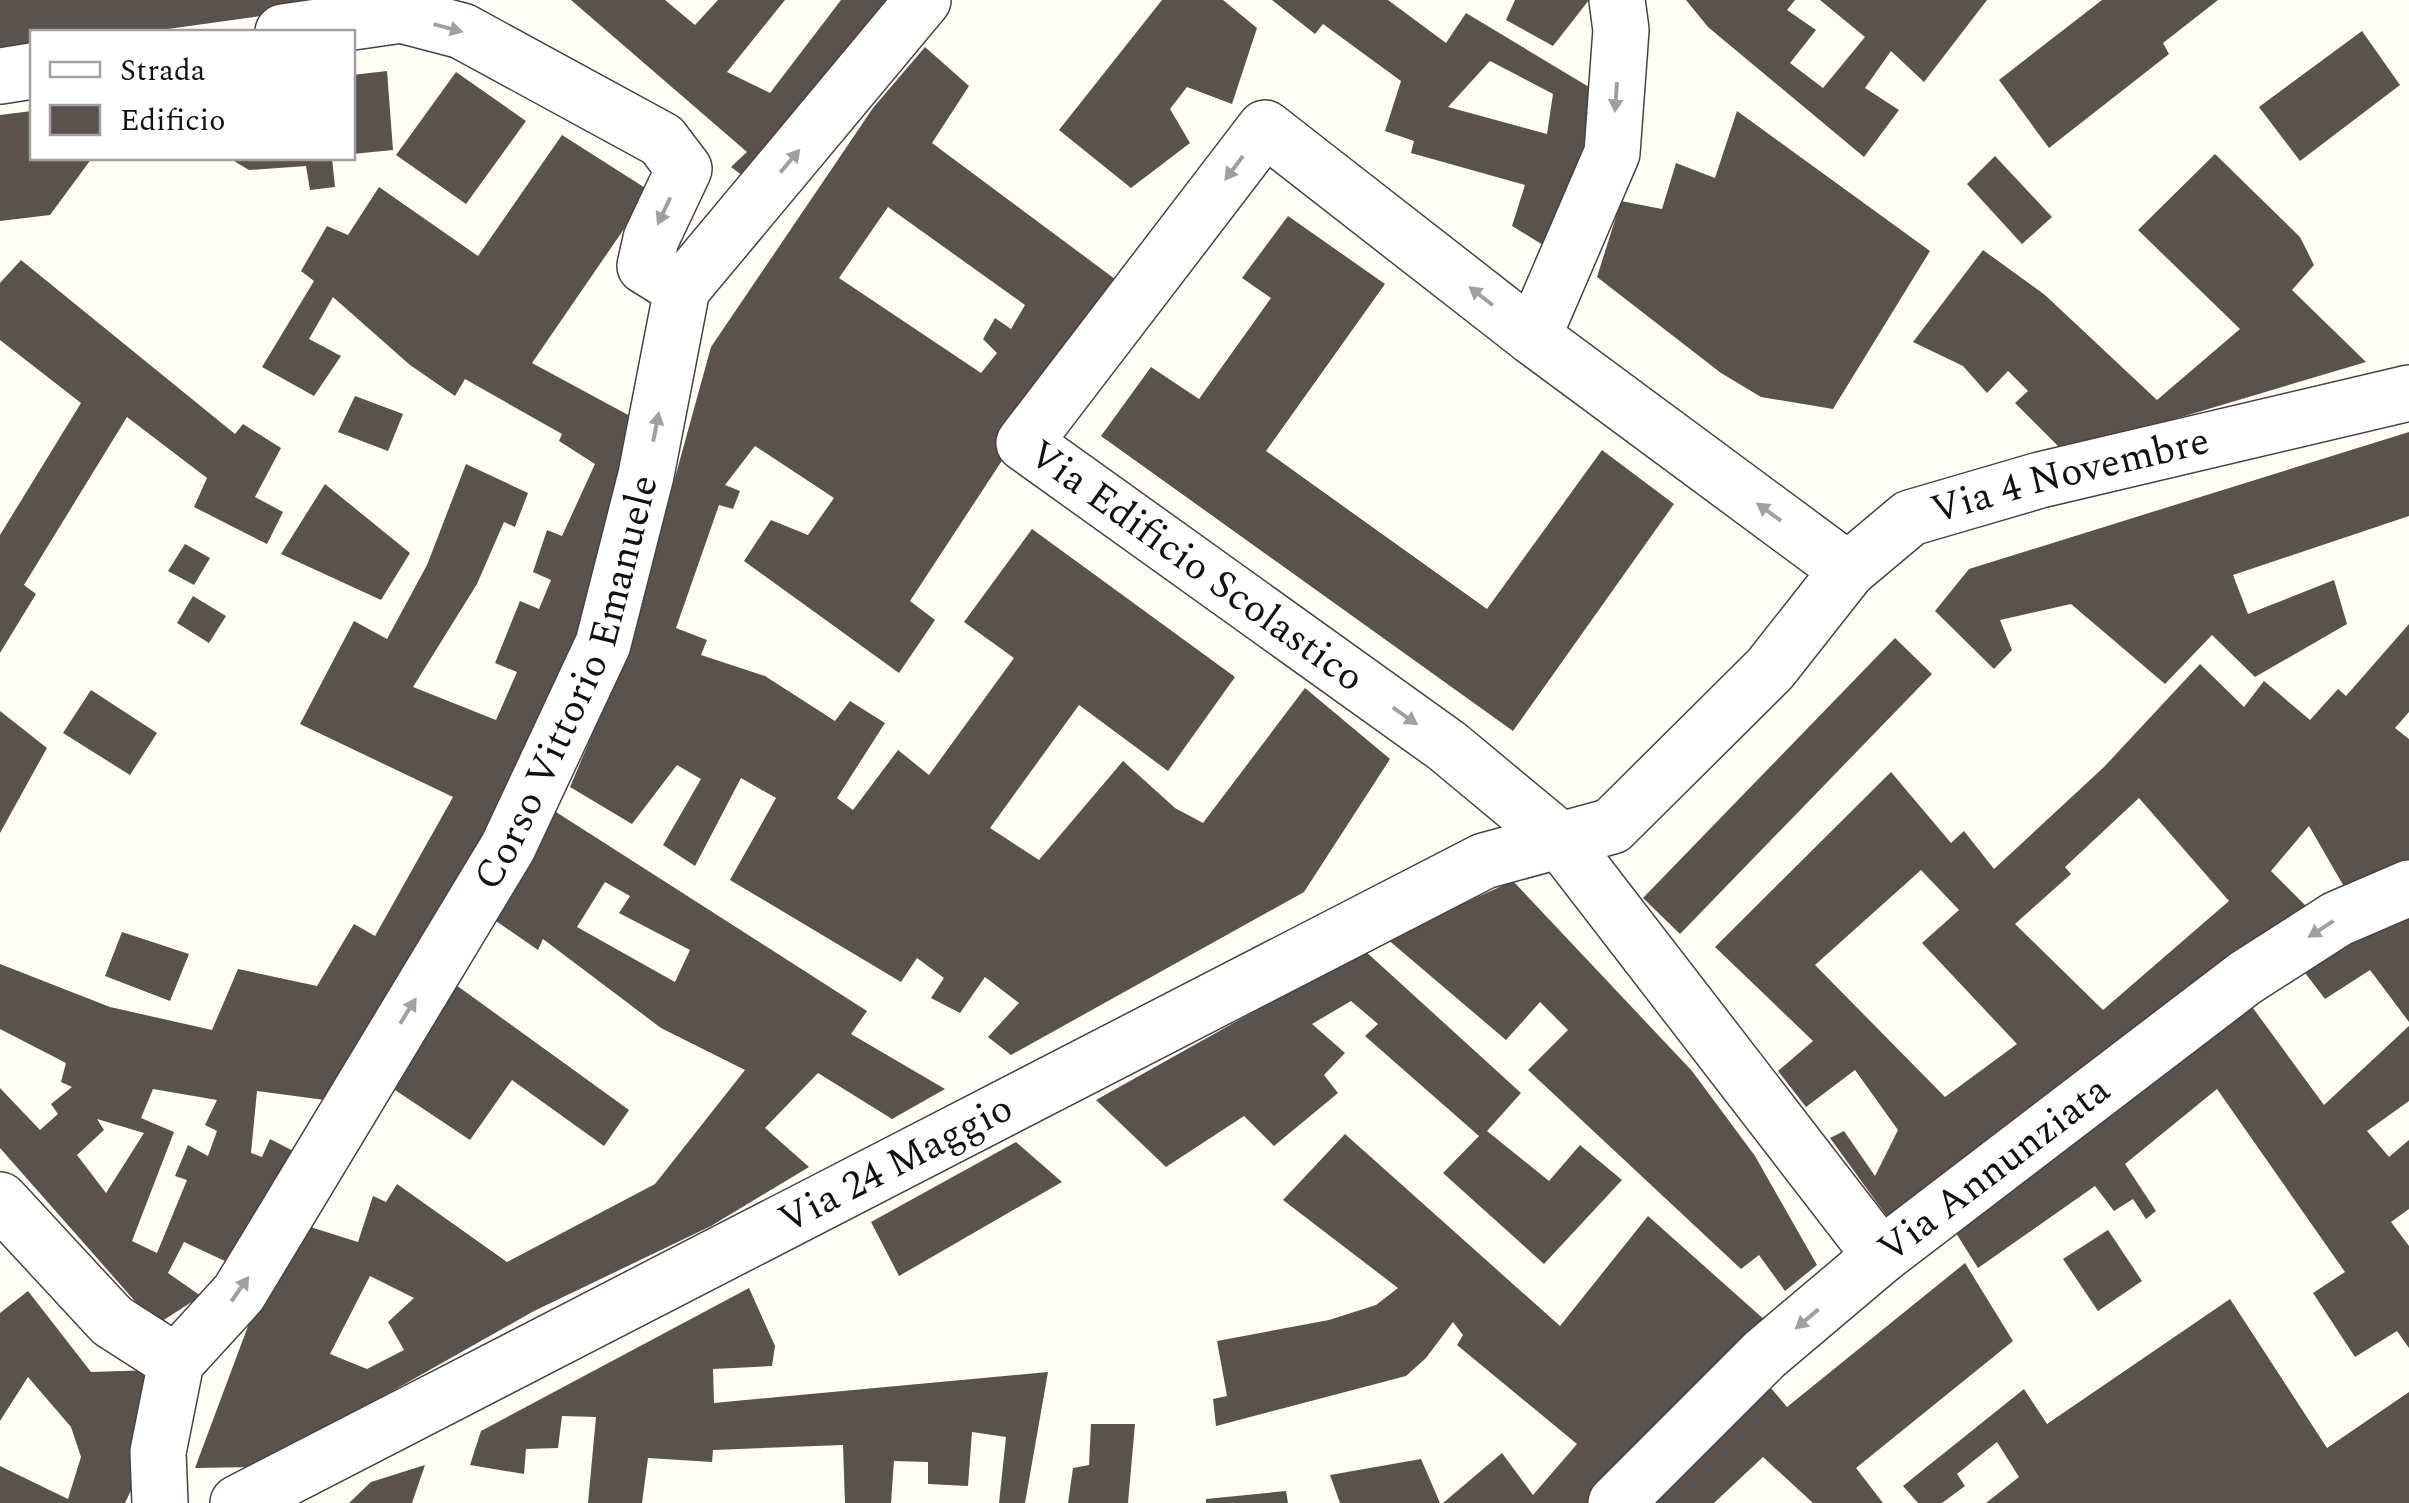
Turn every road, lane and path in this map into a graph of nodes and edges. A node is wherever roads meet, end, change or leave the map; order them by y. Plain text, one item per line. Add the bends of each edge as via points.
1 (922, 0) edge
2 (1618, 0) edge
3 (299, 30) edge
4 (30, 71) edge
5 (0, 76) edge
6 (682, 289) junction
7 (1532, 336) junction
8 (2409, 393) edge
9 (1848, 570) junction
10 (1560, 840) junction
11 (2409, 888) edge
12 (0, 1200) edge
13 (1881, 1256) junction
14 (176, 1362) junction
15 (160, 1503) edge
16 (238, 1503) edge
17 (1616, 1503) edge

6 -> 1 street, Corso Vittorio Emanuele
2 -> 7 street via 1612,154
3 -> 6 street via 401,16 462,30 662,140 684,169 645,266
4 - 5 street
14 -> 6 street, Corso Vittorio Emanuele via 239,1293 536,796 602,644 646,475
9 -> 7 street, Via Edificio Scolastico
7 -> 10 street, Via Edificio Scolastico via 1265,128 1024,443 1448,746
8 - 9 street, Via 4 Novembre via 2040,480 1910,518
9 - 10 street, Via 4 Novembre via 1770,668 1612,826
10 - 13 street, Via Edificio Scolastico
10 - 16 street, Via 24 Maggio via 1484,861
11 -> 13 street, Via Annunziata via 2337,918 2245,978
12 - 14 street via 112,1322
13 -> 17 street, Via Annunziata via 1765,1354
14 - 15 street via 158,1452

